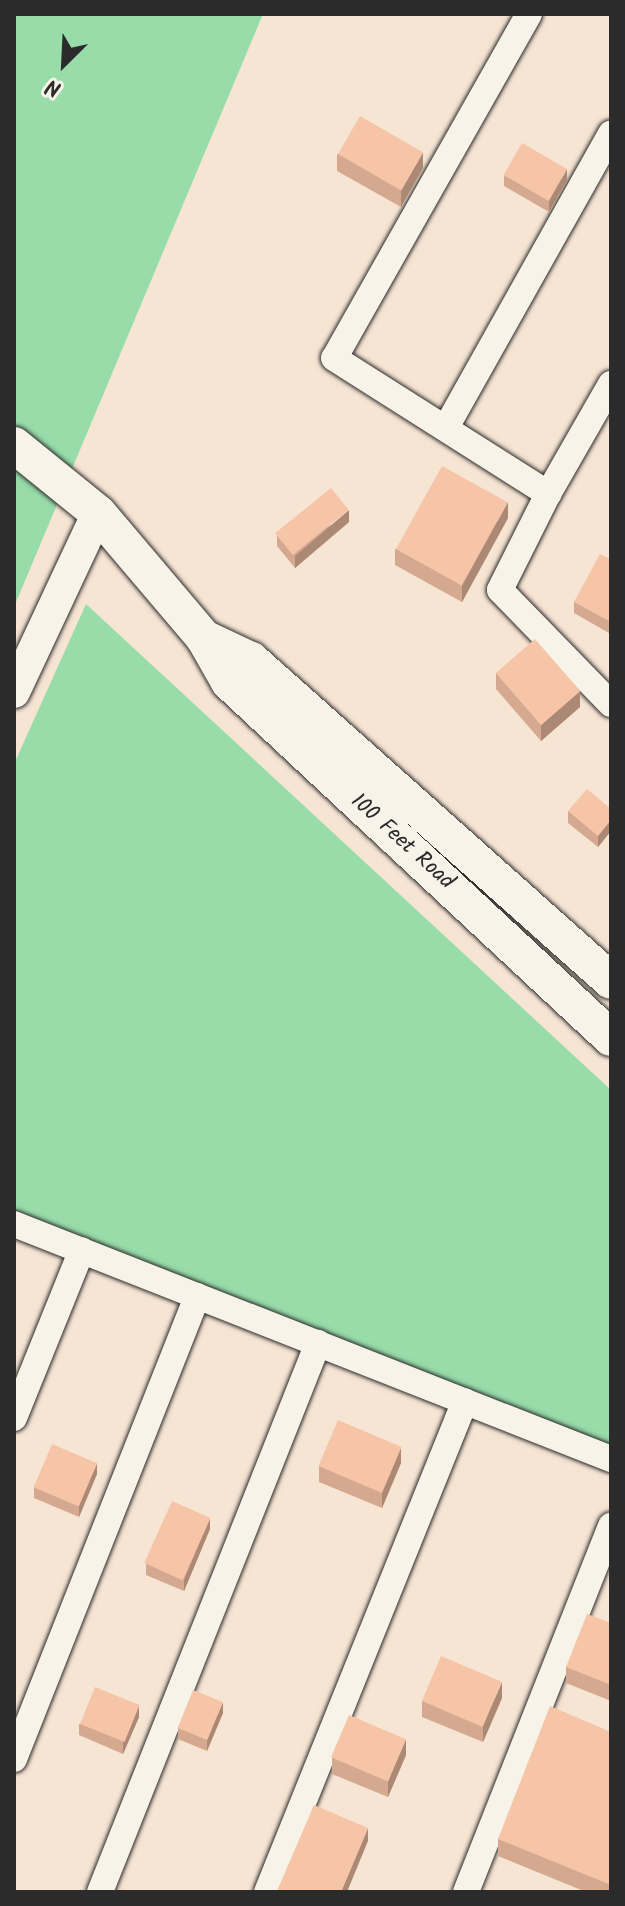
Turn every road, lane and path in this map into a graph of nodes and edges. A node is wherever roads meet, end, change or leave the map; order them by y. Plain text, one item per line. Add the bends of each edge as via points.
1 (529, 14) edge
2 (611, 134) edge
3 (611, 384) edge
4 (448, 424) junction
5 (14, 445) edge
6 (548, 494) junction
7 (98, 513) junction
8 (204, 638) junction
9 (608, 691) edge
10 (14, 692) edge
11 (611, 981) edge
12 (611, 1038) edge
13 (14, 1224) edge
14 (82, 1250) junction
15 (197, 1296) junction
16 (318, 1343) junction
17 (465, 1401) junction
18 (14, 1418) edge
19 (611, 1459) edge
20 (611, 1526) edge
21 (14, 1759) edge
22 (100, 1892) edge
23 (267, 1892) edge
24 (466, 1892) edge

1 - 4 street via 334,358
2 - 4 street
3 - 6 street
4 - 6 street
5 - 7 main road, 100 Feet Road
6 - 9 street via 500,590
7 - 8 main road, 100 Feet Road
7 - 10 street
8 - 11 main road, 100 Feet Road via 251,660
8 - 12 main road, 100 Feet Road via 229,682
13 - 14 street
14 - 15 street
14 - 18 street
15 - 16 street
15 - 21 street
16 - 17 street
16 - 22 street
17 - 19 street
17 - 23 street
20 - 24 street

